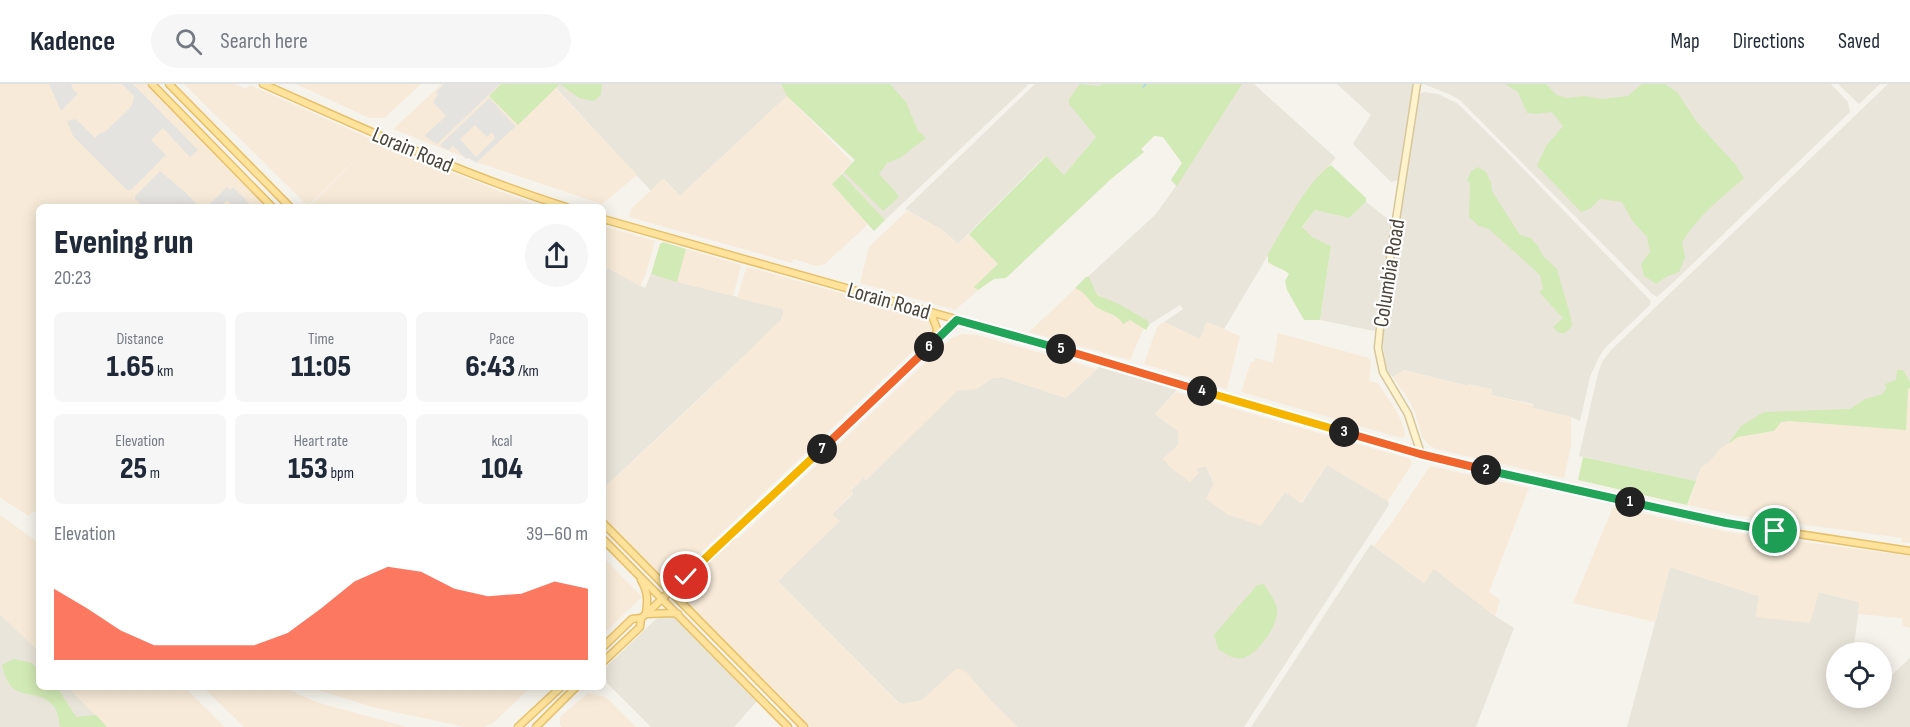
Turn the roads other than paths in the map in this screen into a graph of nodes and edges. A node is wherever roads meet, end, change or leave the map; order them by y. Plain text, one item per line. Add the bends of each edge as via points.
1 (152, 84) edge
2 (169, 84) edge
3 (263, 84) edge
4 (1417, 84) edge
5 (269, 204) edge
6 (287, 204) edge
7 (557, 204) edge
8 (606, 220) edge
9 (931, 312) junction
10 (957, 320) junction
11 (935, 341) junction
12 (1420, 454) junction
13 (606, 526) edge
14 (606, 542) edge
15 (1910, 551) edge
16 (634, 570) junction
17 (670, 591) junction
18 (662, 599) junction
19 (678, 614) junction
20 (644, 616) junction
21 (606, 644) edge
22 (606, 659) edge
23 (558, 690) edge
24 (573, 690) edge
25 (518, 727) edge
26 (536, 727) edge
27 (788, 727) edge
28 (804, 727) edge

1 - 5 main road
2 - 6 main road
3 - 7 main road, Lorain Road via 418,153
4 - 12 main road, Columbia Road via 1378,348 1383,372 1408,414
8 - 9 main road, Lorain Road
9 - 10 main road, Lorain Road
9 - 11 main road via 937,329
10 - 11 main road
10 - 12 main road, Lorain Road
11 - 17 main road
12 - 15 main road, Lorain Road via 1726,523
13 - 17 main road
14 - 16 main road
16 - 18 main road
16 - 20 main road via 646,590
17 - 18 main road
17 - 28 main road
18 - 19 main road
18 - 20 main road
19 - 20 main road
19 - 27 main road
20 - 21 main road via 632,619
20 - 22 main road via 640,627
23 - 25 main road
24 - 26 main road

